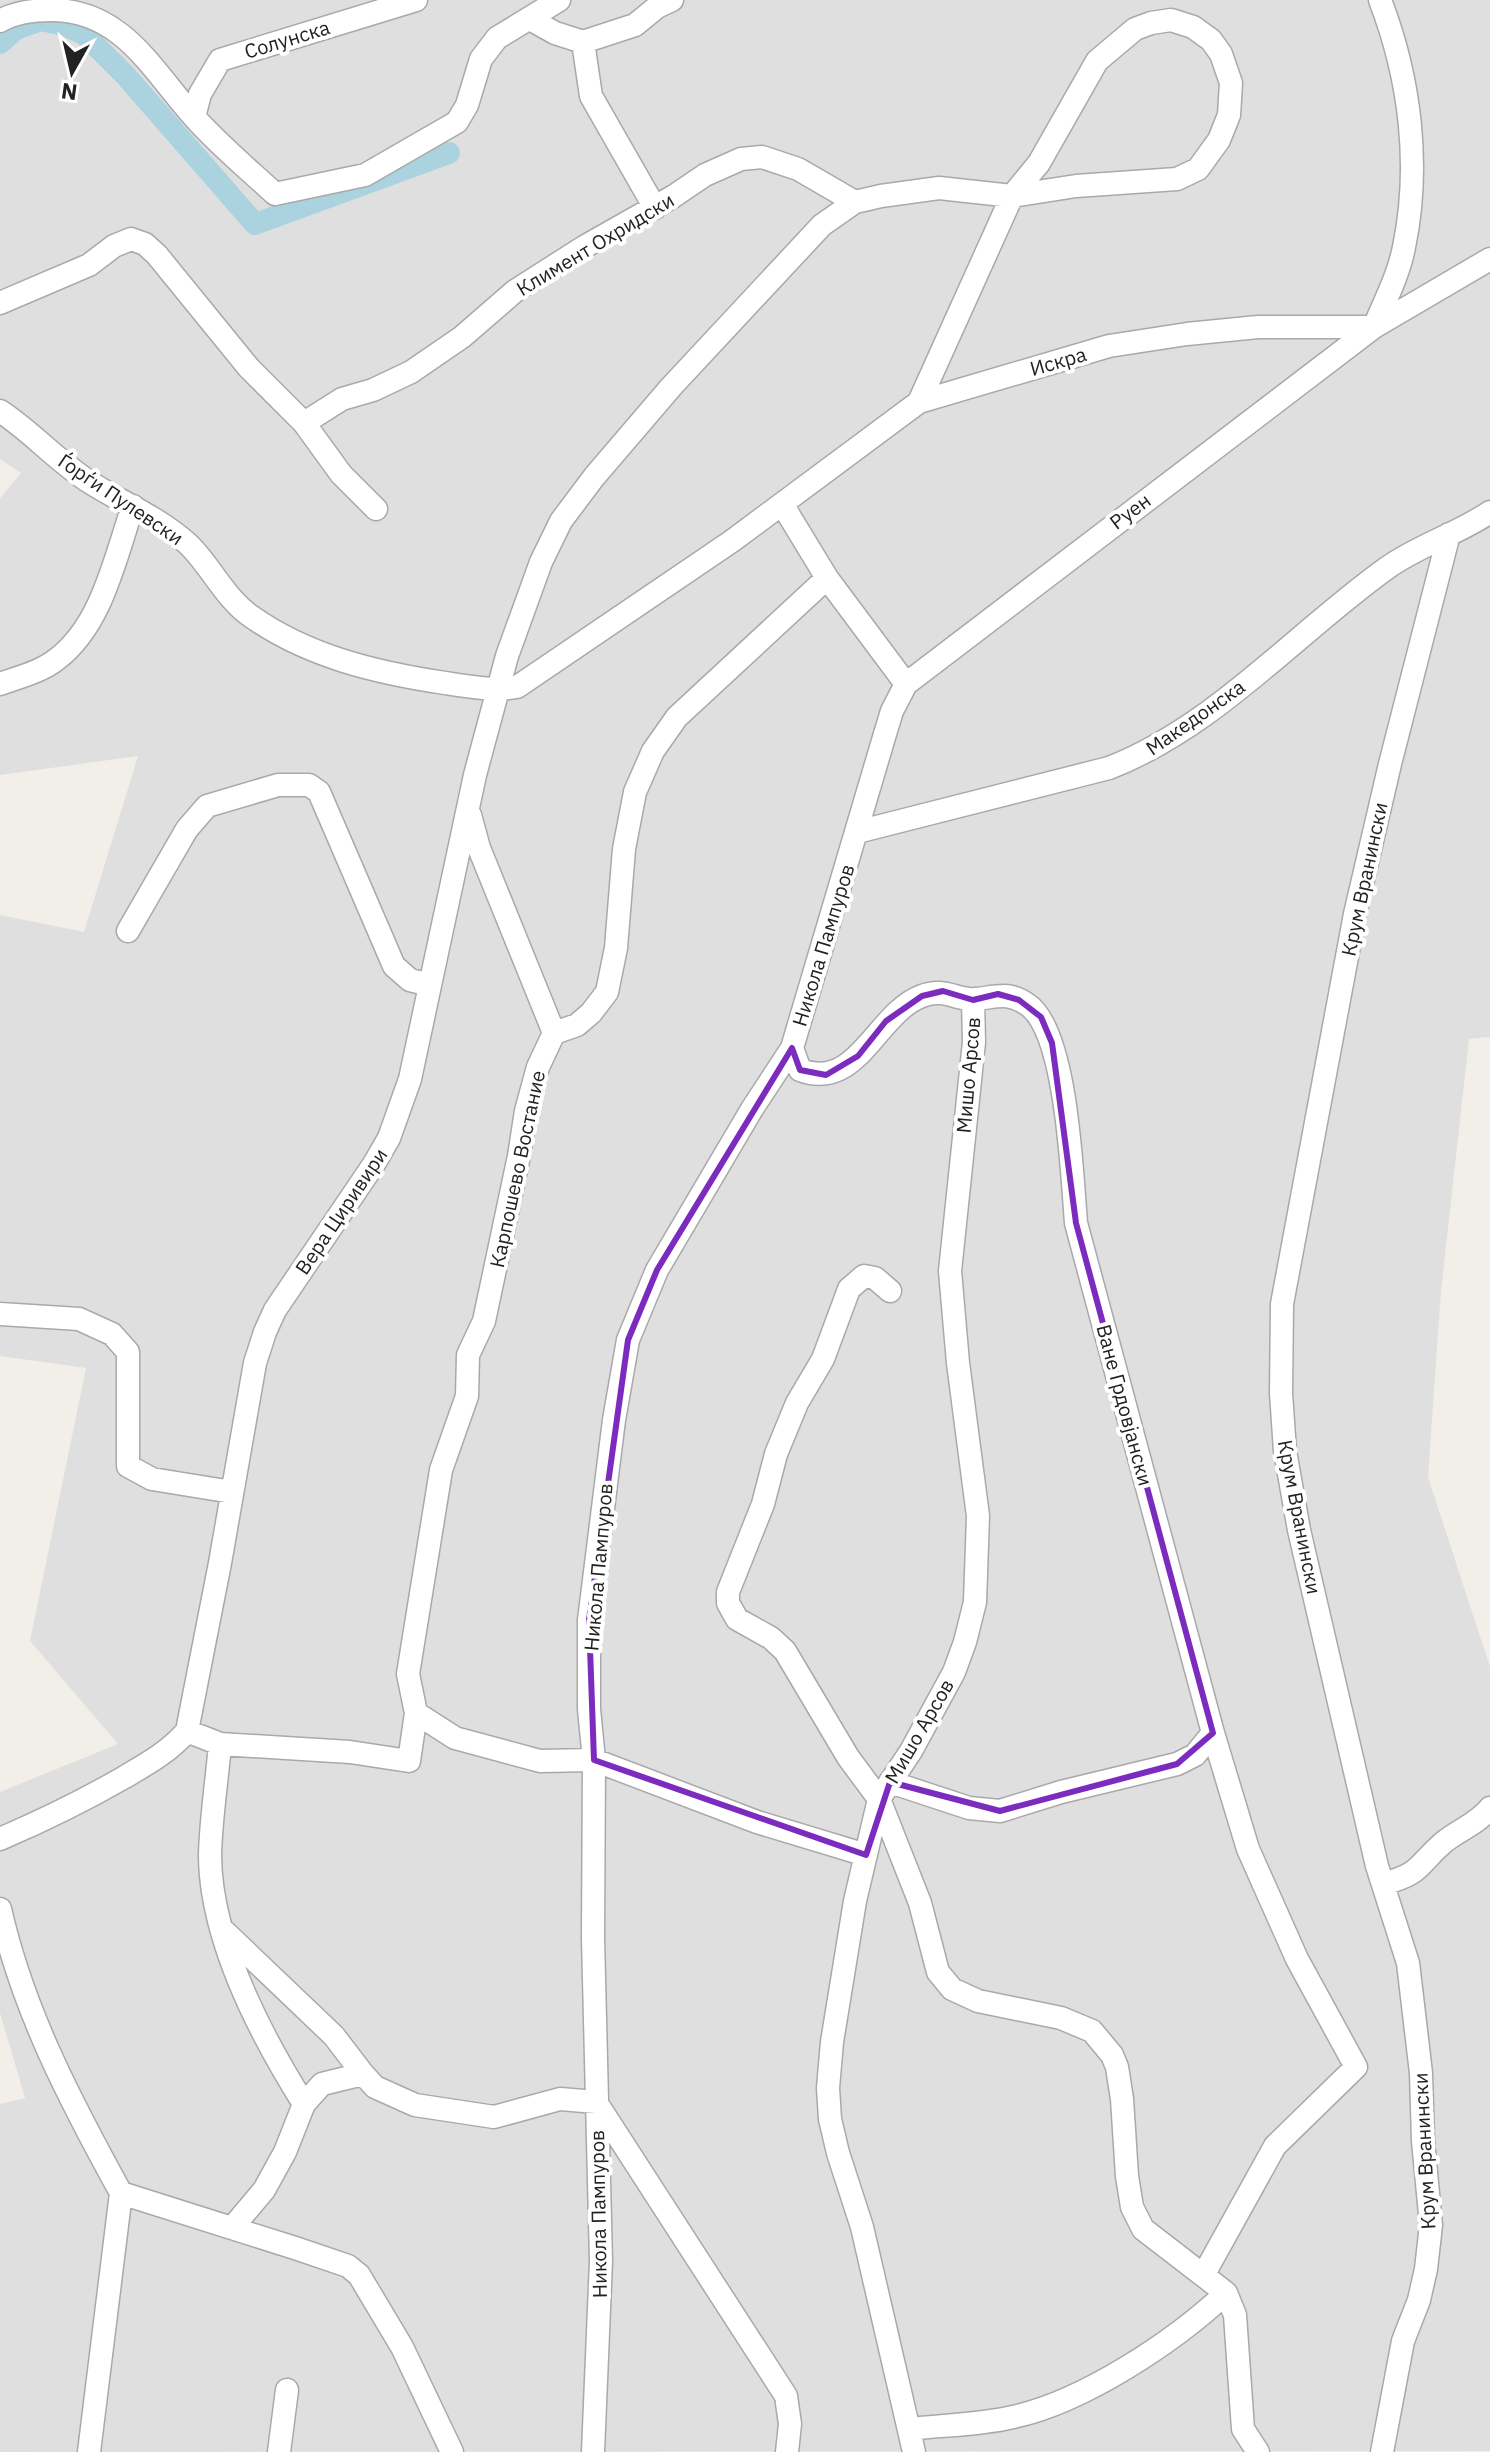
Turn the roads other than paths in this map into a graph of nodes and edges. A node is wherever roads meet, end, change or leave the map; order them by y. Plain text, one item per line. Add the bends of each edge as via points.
1 (416, 0) edge
2 (559, 0) edge
3 (672, 0) edge
4 (1380, 0) edge
5 (12, 12) edge
6 (530, 19) junction
7 (583, 42) junction
8 (194, 117) junction
9 (1012, 196) junction
10 (855, 202) junction
11 (655, 208) junction
12 (1490, 259) edge
13 (0, 303) edge
14 (1374, 327) junction
15 (919, 402) junction
16 (0, 411) edge
17 (304, 423) junction
18 (782, 504) junction
19 (133, 506) junction
20 (376, 509) dead end
21 (1490, 512) edge
22 (1449, 534) junction
23 (827, 578) junction
24 (0, 684) edge
25 (906, 684) junction
26 (498, 690) junction
27 (469, 810) junction
28 (857, 832) junction
29 (128, 931) dead end
30 (430, 985) junction
31 (973, 1000) junction
32 (554, 1033) junction
33 (792, 1048) junction
34 (890, 1291) dead end
35 (0, 1314) edge
36 (232, 1492) junction
37 (416, 1713) junction
38 (187, 1731) junction
39 (1213, 1733) junction
40 (220, 1744) junction
41 (594, 1760) junction
42 (884, 1790) junction
43 (1490, 1808) edge
44 (0, 1839) edge
45 (866, 1855) junction
46 (1383, 1884) junction
47 (0, 1909) edge
48 (223, 1931) junction
49 (363, 2074) junction
50 (596, 2102) junction
51 (304, 2104) junction
52 (121, 2193) junction
53 (232, 2228) junction
54 (1204, 2274) junction
55 (1226, 2293) junction
56 (287, 2390) dead end
57 (909, 2429) junction
58 (89, 2452) edge
59 (279, 2452) edge
60 (452, 2452) edge
61 (593, 2452) edge
62 (787, 2452) edge
63 (914, 2452) edge
64 (1258, 2452) edge
65 (1382, 2452) edge

1 - 8 street, Солунска via 220,60 200,94
2 - 6 street
3 - 7 street via 635,25
4 - 14 street via 1404,86 1413,175 1404,249
5 - 8 street via 70,10 104,21 147,57
6 - 7 street
6 - 8 street via 497,38 481,59 457,122 365,175 275,194
7 - 11 street via 591,96
9 - 9 street via 1164,181 1198,169 1229,115 1231,83 1211,40 1171,20 1135,29 1097,61 1039,163
9 - 10 street via 939,188
9 - 15 street
10 - 11 street, Климент Охридски via 798,169 762,157 741,159 705,175
10 - 26 street, Вера Циривири via 822,225 671,387 561,521 541,562
11 - 17 street, Климент Охридски via 515,291 411,372 342,399
12 - 14 street, Руен
13 - 17 street via 89,265 123,242 145,244 249,368
14 - 15 street, Искра via 1258,327 1109,346
14 - 25 street, Руен
15 - 18 street, Искра
16 - 19 street, Ѓорѓи Пулевски via 88,481
17 - 20 street via 341,474
18 - 23 street
18 - 26 street, Искра via 546,669 517,687
19 - 24 street via 98,605 76,643 54,661
19 - 26 street, Ѓорѓи Пулевски via 189,545 249,616 280,634 358,667
21 - 22 street, Македонска
22 - 28 street, Македонска via 1390,566 1219,703 1139,756
22 - 46 street, Крум Вранински via 1355,914 1282,1304 1281,1393 1288,1467
23 - 25 street
23 - 32 street via 677,717 653,751 635,792 624,849 607,992 577,1025
25 - 28 street, Руен via 892,711
26 - 27 street, Вера Циривири
27 - 30 street, Вера Циривири
27 - 32 street via 479,848
28 - 33 street, Никола Пампуров
29 - 30 street via 187,829 207,806 278,785 309,785 319,792 394,966 410,980
30 - 36 street, Вера Циривири via 410,1079 389,1138 265,1332
31 - 33 street, Ване Грдовјански via 943,991 904,1005 858,1056 826,1075 800,1070
31 - 39 street, Ване Грдовјански via 998,994 1019,1000 1041,1017 1052,1043 1070,1144 1076,1223
31 - 42 street, Мишо Арсов via 974,1042 950,1271 978,1516 975,1602 954,1672
32 - 37 street, Карпошево Востание via 526,1111 484,1321 468,1355 467,1396 441,1470 408,1674
33 - 41 street, Никола Пампуров via 657,1270 628,1340 589,1620
34 - 42 street via 864,1276 849,1289 823,1359 776,1454 763,1504 728,1592 737,1619 785,1651 848,1757
35 - 36 street via 79,1319 112,1334 128,1352 128,1466 152,1479
36 - 38 street, Вера Циривири
37 - 40 street, Карпошево Востание via 409,1761
37 - 41 street via 455,1738 495,1751 540,1761
38 - 40 street
38 - 44 street via 158,1758 72,1808
39 - 42 street via 1195,1755 1177,1764 1000,1811
39 - 54 street, Ване Грдовјански via 1248,1849 1297,1959 1356,2067 1275,2146
40 - 48 street via 210,1855
41 - 45 street via 757,1822
41 - 50 street, Никола Пампуров
42 - 45 street, Мишо Арсов
42 - 54 street via 938,1972 952,1989 978,2001 1061,2018 1092,2031 1102,2042 1117,2067 1132,2207 1143,2229
43 - 46 street via 1409,1876
45 - 57 street, Мишо Арсов via 832,2042 830,2119 862,2227
46 - 65 street, Крум Вранински via 1413,1991 1431,2225 1426,2269 1403,2341
47 - 52 street via 28,2007 74,2108
48 - 49 street via 334,2036
48 - 51 street via 270,2050
49 - 50 street via 375,2087 415,2105 494,2117 560,2099
49 - 51 street via 322,2084
50 - 61 street, Никола Пампуров via 601,2261
50 - 62 street via 786,2396
51 - 53 street via 264,2190
52 - 53 street
52 - 58 street
53 - 60 street via 348,2266 359,2275 396,2336
54 - 55 street
55 - 57 street via 1173,2337 1059,2404 1012,2418
55 - 64 street via 1235,2315 1243,2429
56 - 59 street
57 - 63 street, Мишо Арсов

